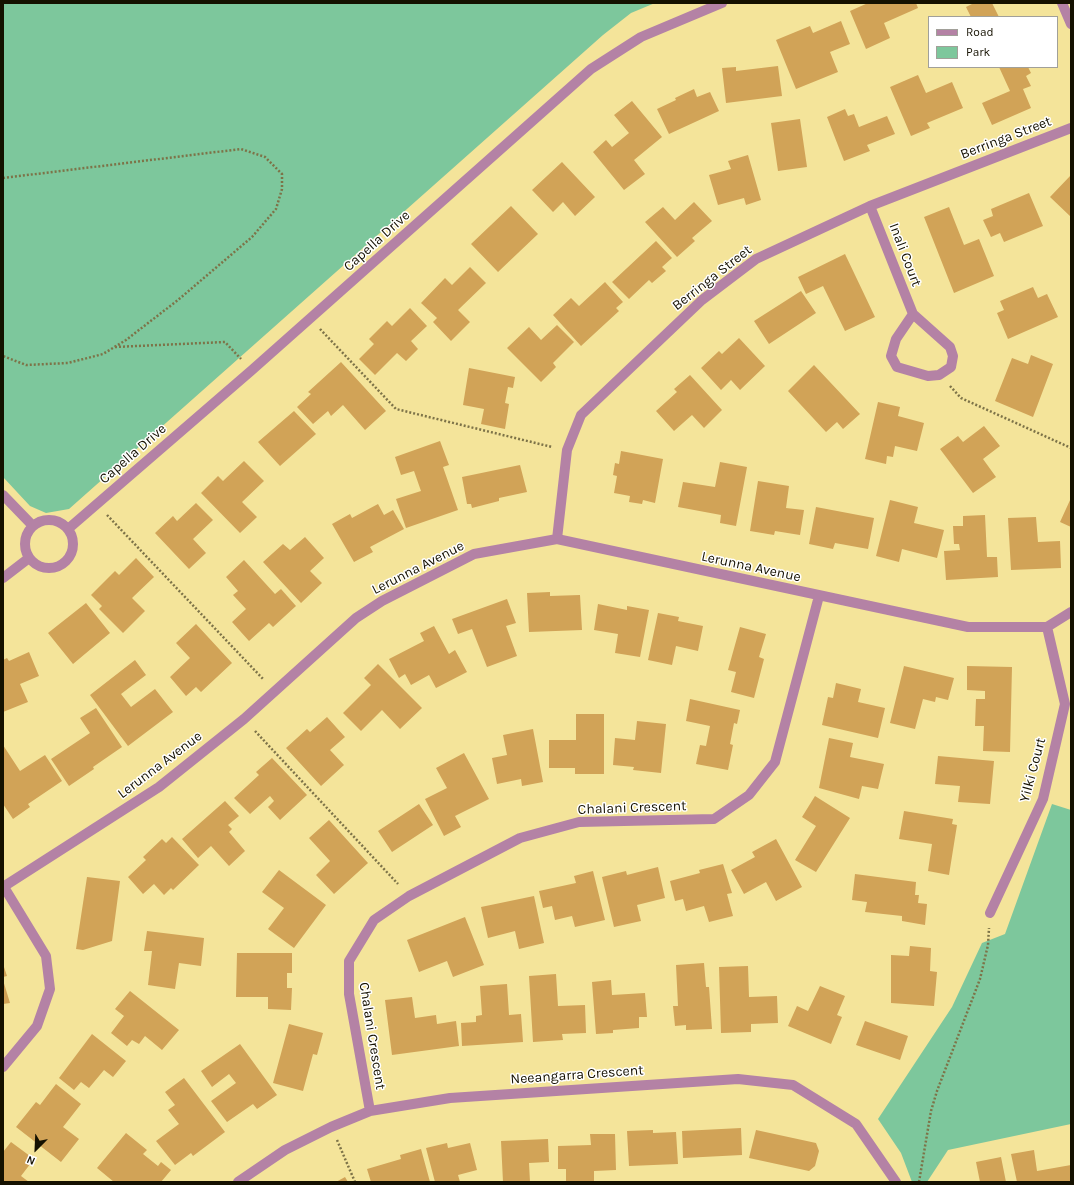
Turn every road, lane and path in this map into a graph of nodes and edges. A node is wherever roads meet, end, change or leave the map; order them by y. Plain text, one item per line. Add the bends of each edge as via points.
1 (722, 3) edge
2 (1062, 3) edge
3 (1071, 24) edge
4 (1071, 128) edge
5 (3, 178) edge
6 (870, 206) junction
7 (913, 314) junction
8 (310, 319) junction
9 (114, 347) junction
10 (3, 356) edge
11 (252, 370) junction
12 (939, 375) junction
13 (1071, 448) edge
14 (567, 450) junction
15 (3, 495) edge
16 (97, 504) junction
17 (33, 526) junction
18 (68, 529) junction
19 (557, 539) junction
20 (29, 558) junction
21 (3, 578) edge
22 (819, 596) junction
23 (1071, 612) edge
24 (1047, 627) junction
25 (275, 692) junction
26 (244, 719) junction
27 (4, 887) edge
28 (409, 896) junction
29 (990, 913) joint
30 (3, 1067) edge
31 (370, 1111) junction
32 (331, 1127) junction
33 (238, 1182) edge
34 (355, 1182) edge
35 (896, 1182) edge
36 (919, 1182) edge

1 - 8 street, Capella Drive via 641,37 591,69
2 - 3 street
4 - 6 street, Berringa Street
5 - 9 path via 241,150 265,157 282,174 282,190 276,209 252,237 178,300
6 - 7 street, Inali Court
6 - 14 street, Berringa Street via 756,259 702,300 581,415
7 - 12 street, Inali Court via 950,347 953,356 951,367
7 - 12 street via 896,339 891,356 897,367 928,376
8 - 11 street, Capella Drive
8 - 14 path via 396,409
9 - 10 path via 103,354 68,363 26,365
9 - 11 path via 225,342
11 - 16 street, Capella Drive
12 - 13 path via 961,398
14 - 19 street, Berringa Street
15 - 17 street
16 - 18 street, Capella Drive
16 - 25 path
17 - 18 street via 39,521 55,520
17 - 20 street via 28,531 24,545
18 - 20 street via 74,543 64,564 49,569 35,564
19 - 22 street, Lerunna Avenue
19 - 25 street, Lerunna Avenue via 474,554 382,600 356,618
20 - 21 street
22 - 24 street, Lerunna Avenue via 968,627
22 - 28 street, Chalani Crescent via 775,762 749,795 714,819 579,822 520,838
23 - 24 street
24 - 29 street, Yilki Court via 1065,704 1042,799
25 - 26 street, Lerunna Avenue
26 - 27 street, Lerunna Avenue via 159,787
26 - 28 path
27 - 30 street via 46,956 50,990 37,1026
28 - 31 street, Chalani Crescent via 374,920 349,962 349,994
29 - 36 path via 988,945 980,979 937,1091 931,1111
31 - 32 street, Neeangarra Crescent
31 - 35 street, Neeangarra Crescent via 450,1098 738,1079 793,1085 856,1124
32 - 33 street, Neeangarra Crescent via 285,1150
32 - 34 path

